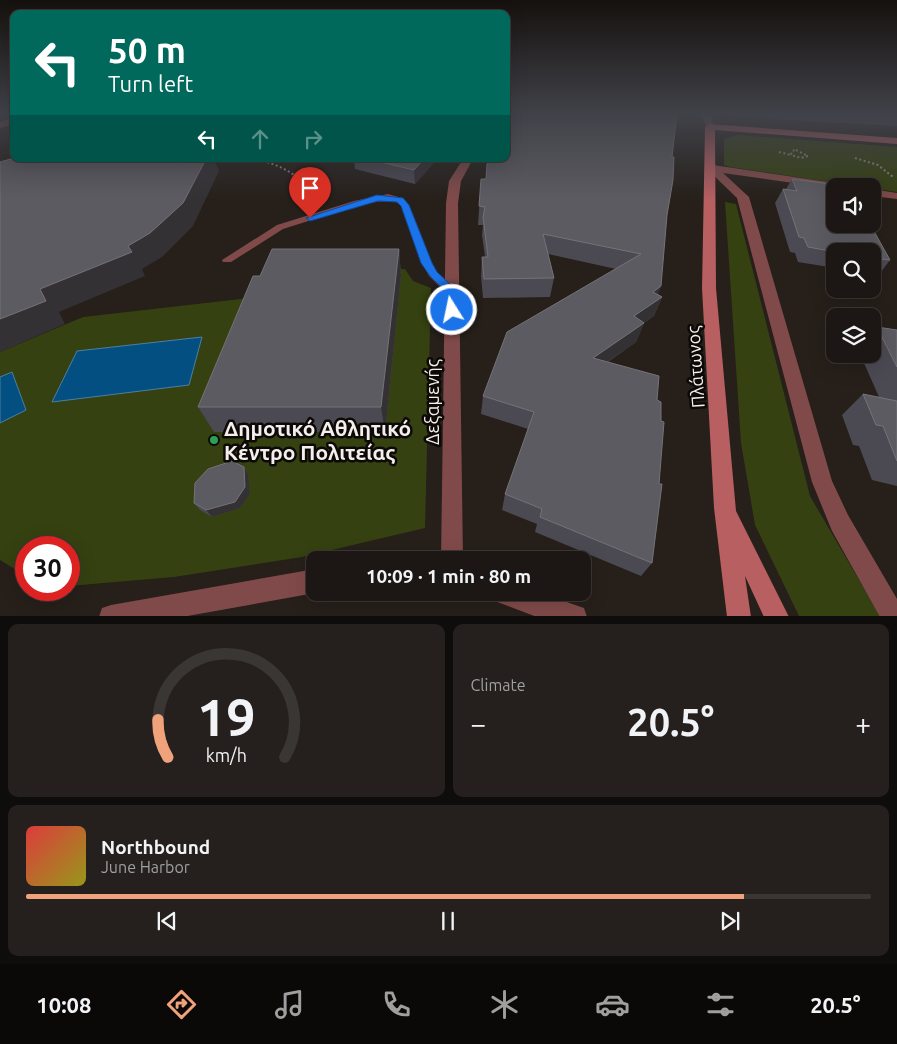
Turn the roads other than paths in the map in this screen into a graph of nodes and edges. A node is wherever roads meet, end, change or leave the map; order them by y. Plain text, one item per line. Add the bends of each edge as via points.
1 (709, 143) edge
2 (466, 162) edge
3 (711, 168) junction
4 (826, 185) edge
5 (881, 193) edge
6 (897, 196) edge
7 (227, 260) dead end
8 (452, 291) junction
9 (725, 508) junction
10 (452, 551) edge
11 (306, 583) edge
12 (528, 601) edge
13 (111, 616) edge
14 (575, 616) edge
15 (739, 616) edge
16 (777, 616) edge
17 (894, 616) edge

1 - 3 street, Πλάτωνος
2 - 8 street, Δεξαμενής via 454,181 452,192
3 - 4 street
3 - 9 street, Πλάτωνος via 709,288
3 - 17 street via 743,197 822,482 840,523
5 - 6 street
7 - 8 lane via 267,233 377,198 400,200 405,205 433,274
8 - 10 street, Δεξαμενής
9 - 15 street, Πλάτωνος
9 - 16 street
11 - 13 street
12 - 14 street

